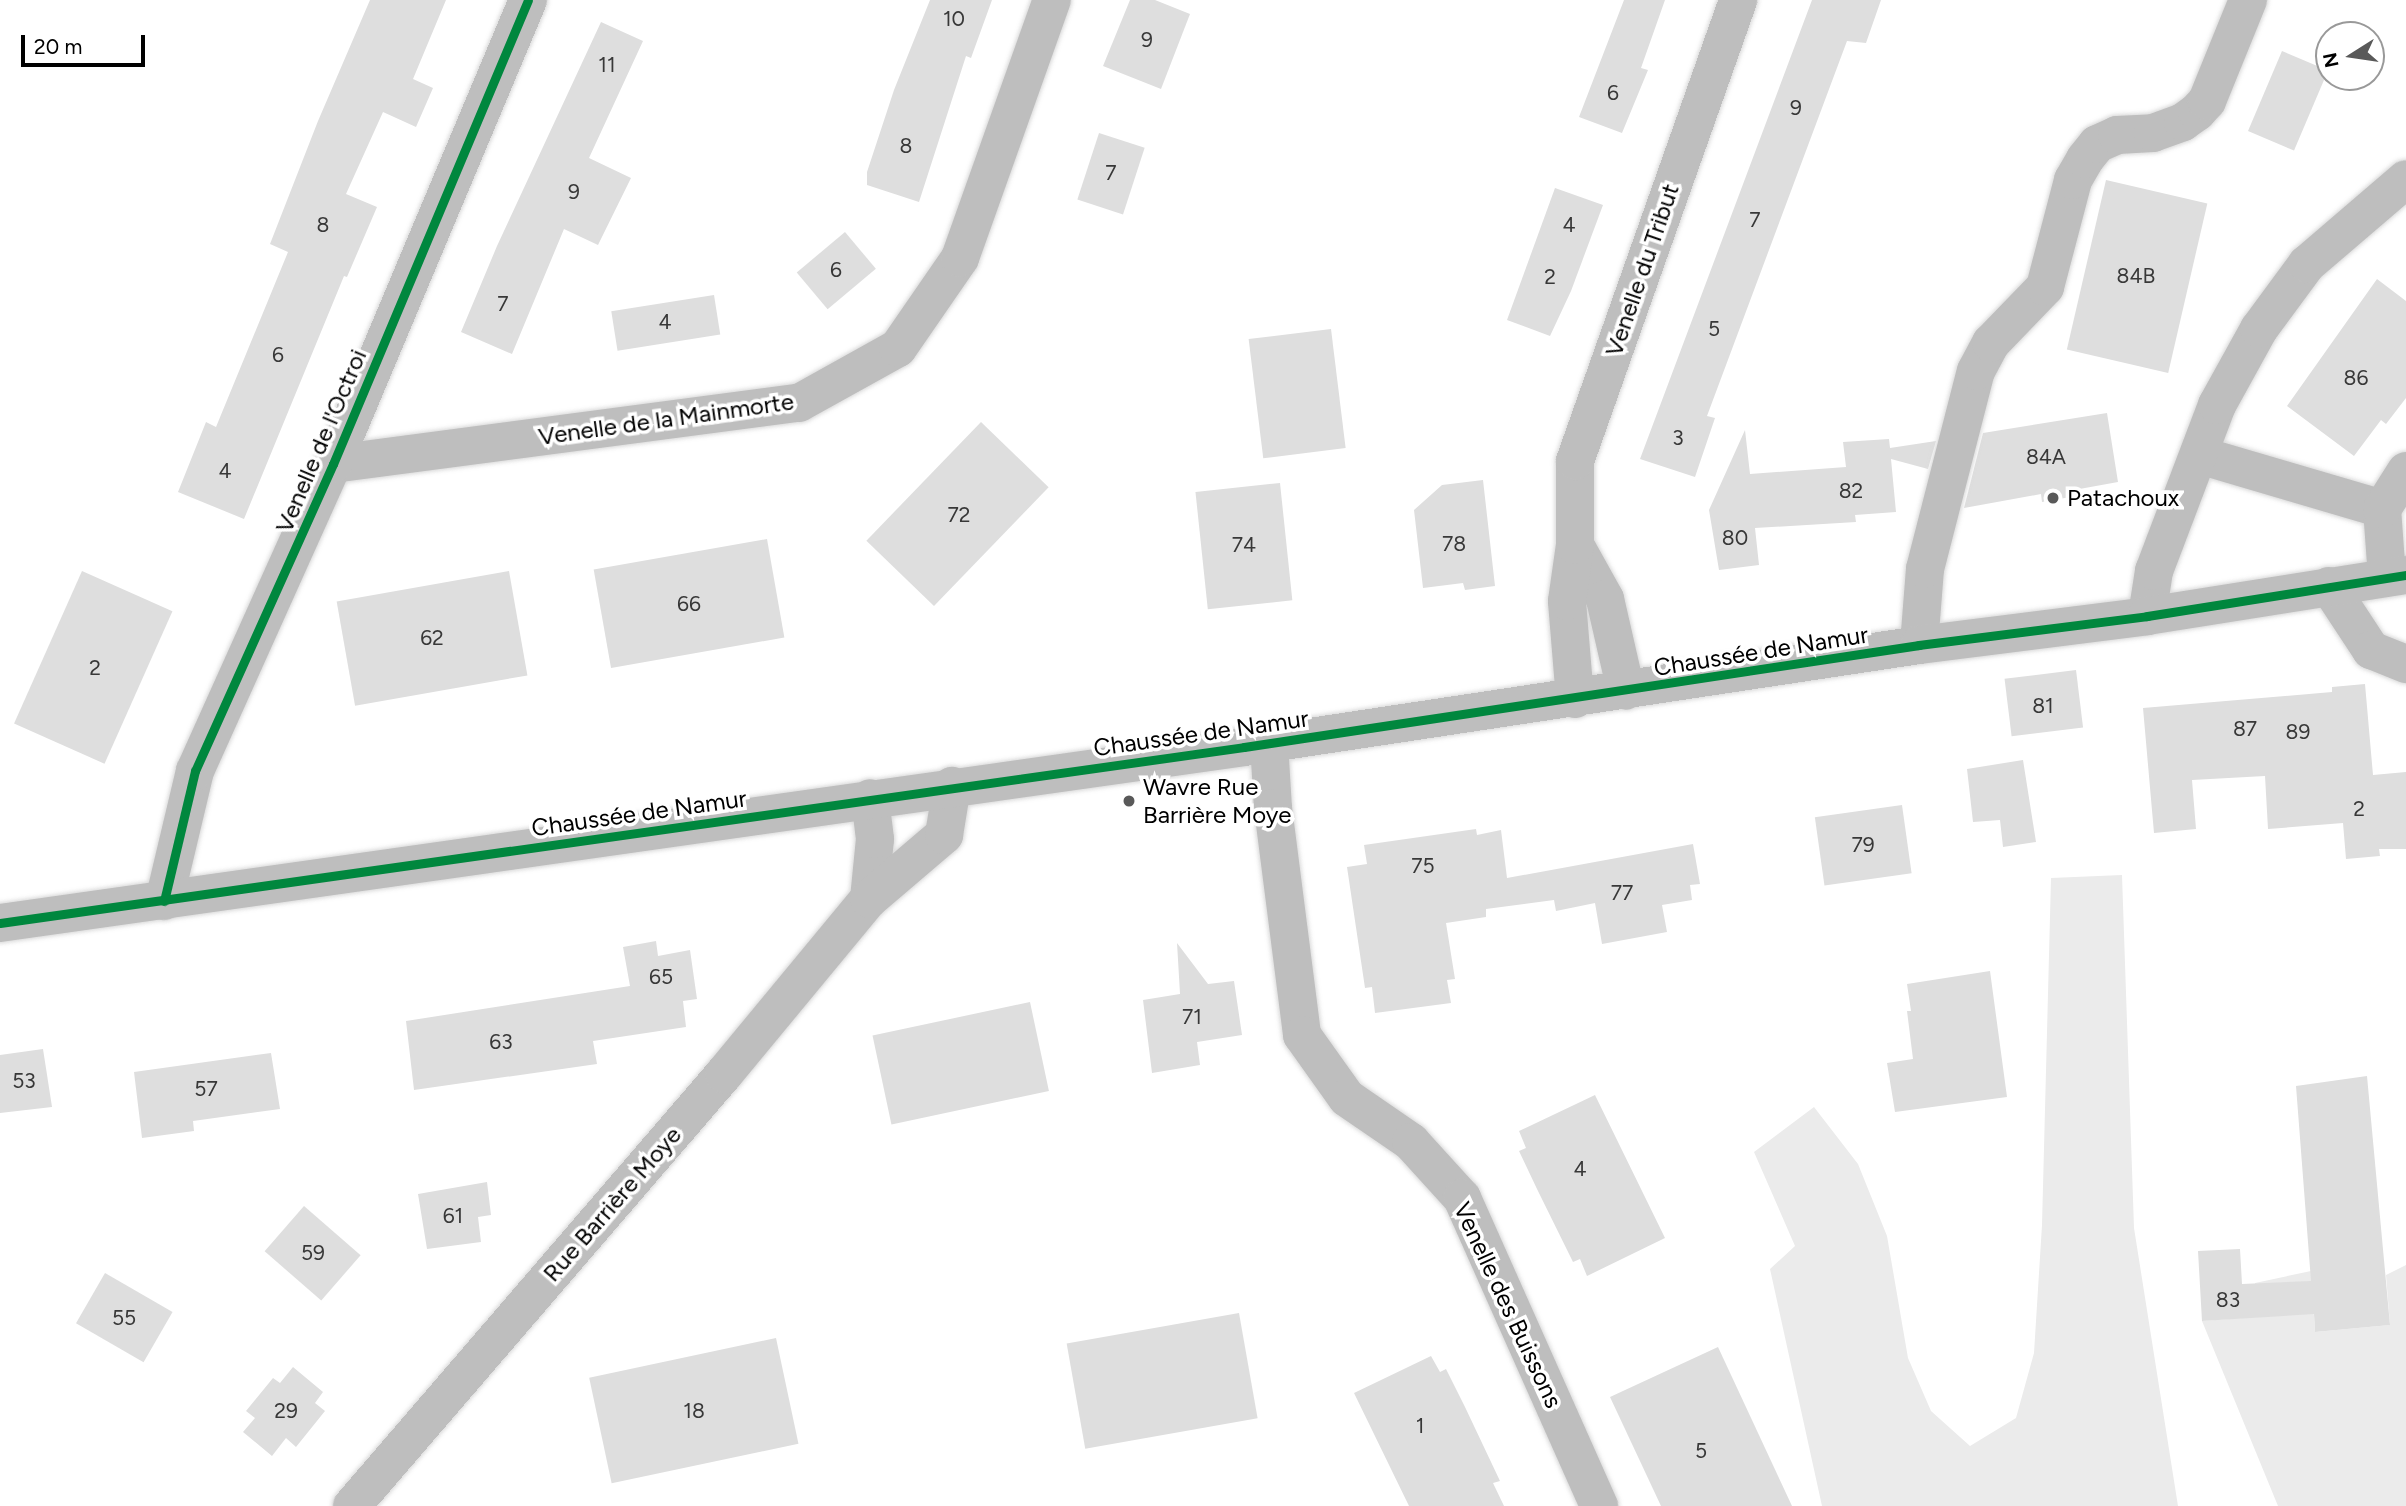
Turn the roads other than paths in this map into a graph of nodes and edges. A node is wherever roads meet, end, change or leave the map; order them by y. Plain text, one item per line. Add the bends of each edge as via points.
1 (528, 0) edge
2 (1052, 0) edge
3 (1738, 0) edge
4 (2248, 0) edge
5 (2406, 179) edge
6 (2199, 455) junction
7 (333, 464) junction
8 (2406, 471) edge
9 (2382, 509) junction
10 (1575, 545) junction
11 (2397, 576) edge
12 (2329, 586) junction
13 (2147, 616) junction
14 (1919, 645) junction
15 (2406, 664) edge
16 (1626, 691) junction
17 (1575, 699) junction
18 (1269, 743) junction
19 (951, 786) junction
20 (870, 798) junction
21 (869, 899) junction
22 (164, 901) junction
23 (0, 923) edge
24 (352, 1506) edge
25 (1599, 1506) edge

1 - 7 street, Venelle de l'Octroi
2 - 7 street, Venelle de la Mainmorte via 960,258 898,348 799,403
3 - 10 street, Venelle du Tribut via 1575,461
4 - 14 street via 2207,101 2197,112 2153,133 2117,135 2097,144 2073,180 2045,287 1992,343 1976,371 1925,569
5 - 6 street via 2307,264 2247,351 2217,405
6 - 9 street
6 - 13 street via 2154,571
7 - 22 street, Venelle de l'Octroi via 195,771
8 - 9 street
9 - 11 street
10 - 16 street, Venelle du Tribut via 1605,599
10 - 17 street, Venelle du Tribut via 1567,601
11 - 12 street, Chaussée de Namur
12 - 13 street, Chaussée de Namur
12 - 15 street via 2371,650
13 - 14 street, Chaussée de Namur
14 - 16 street, Chaussée de Namur
16 - 17 street, Chaussée de Namur
17 - 18 street, Chaussée de Namur
18 - 19 street, Chaussée de Namur
18 - 25 street, Venelle des Buissons via 1302,1035 1348,1098 1411,1142 1462,1198
19 - 20 street, Chaussée de Namur
19 - 21 street, Rue Barrière Moye via 944,835
20 - 21 street via 875,839
20 - 22 street, Chaussée de Namur
21 - 24 street, Rue Barrière Moye
22 - 23 street, Chaussée de Namur

